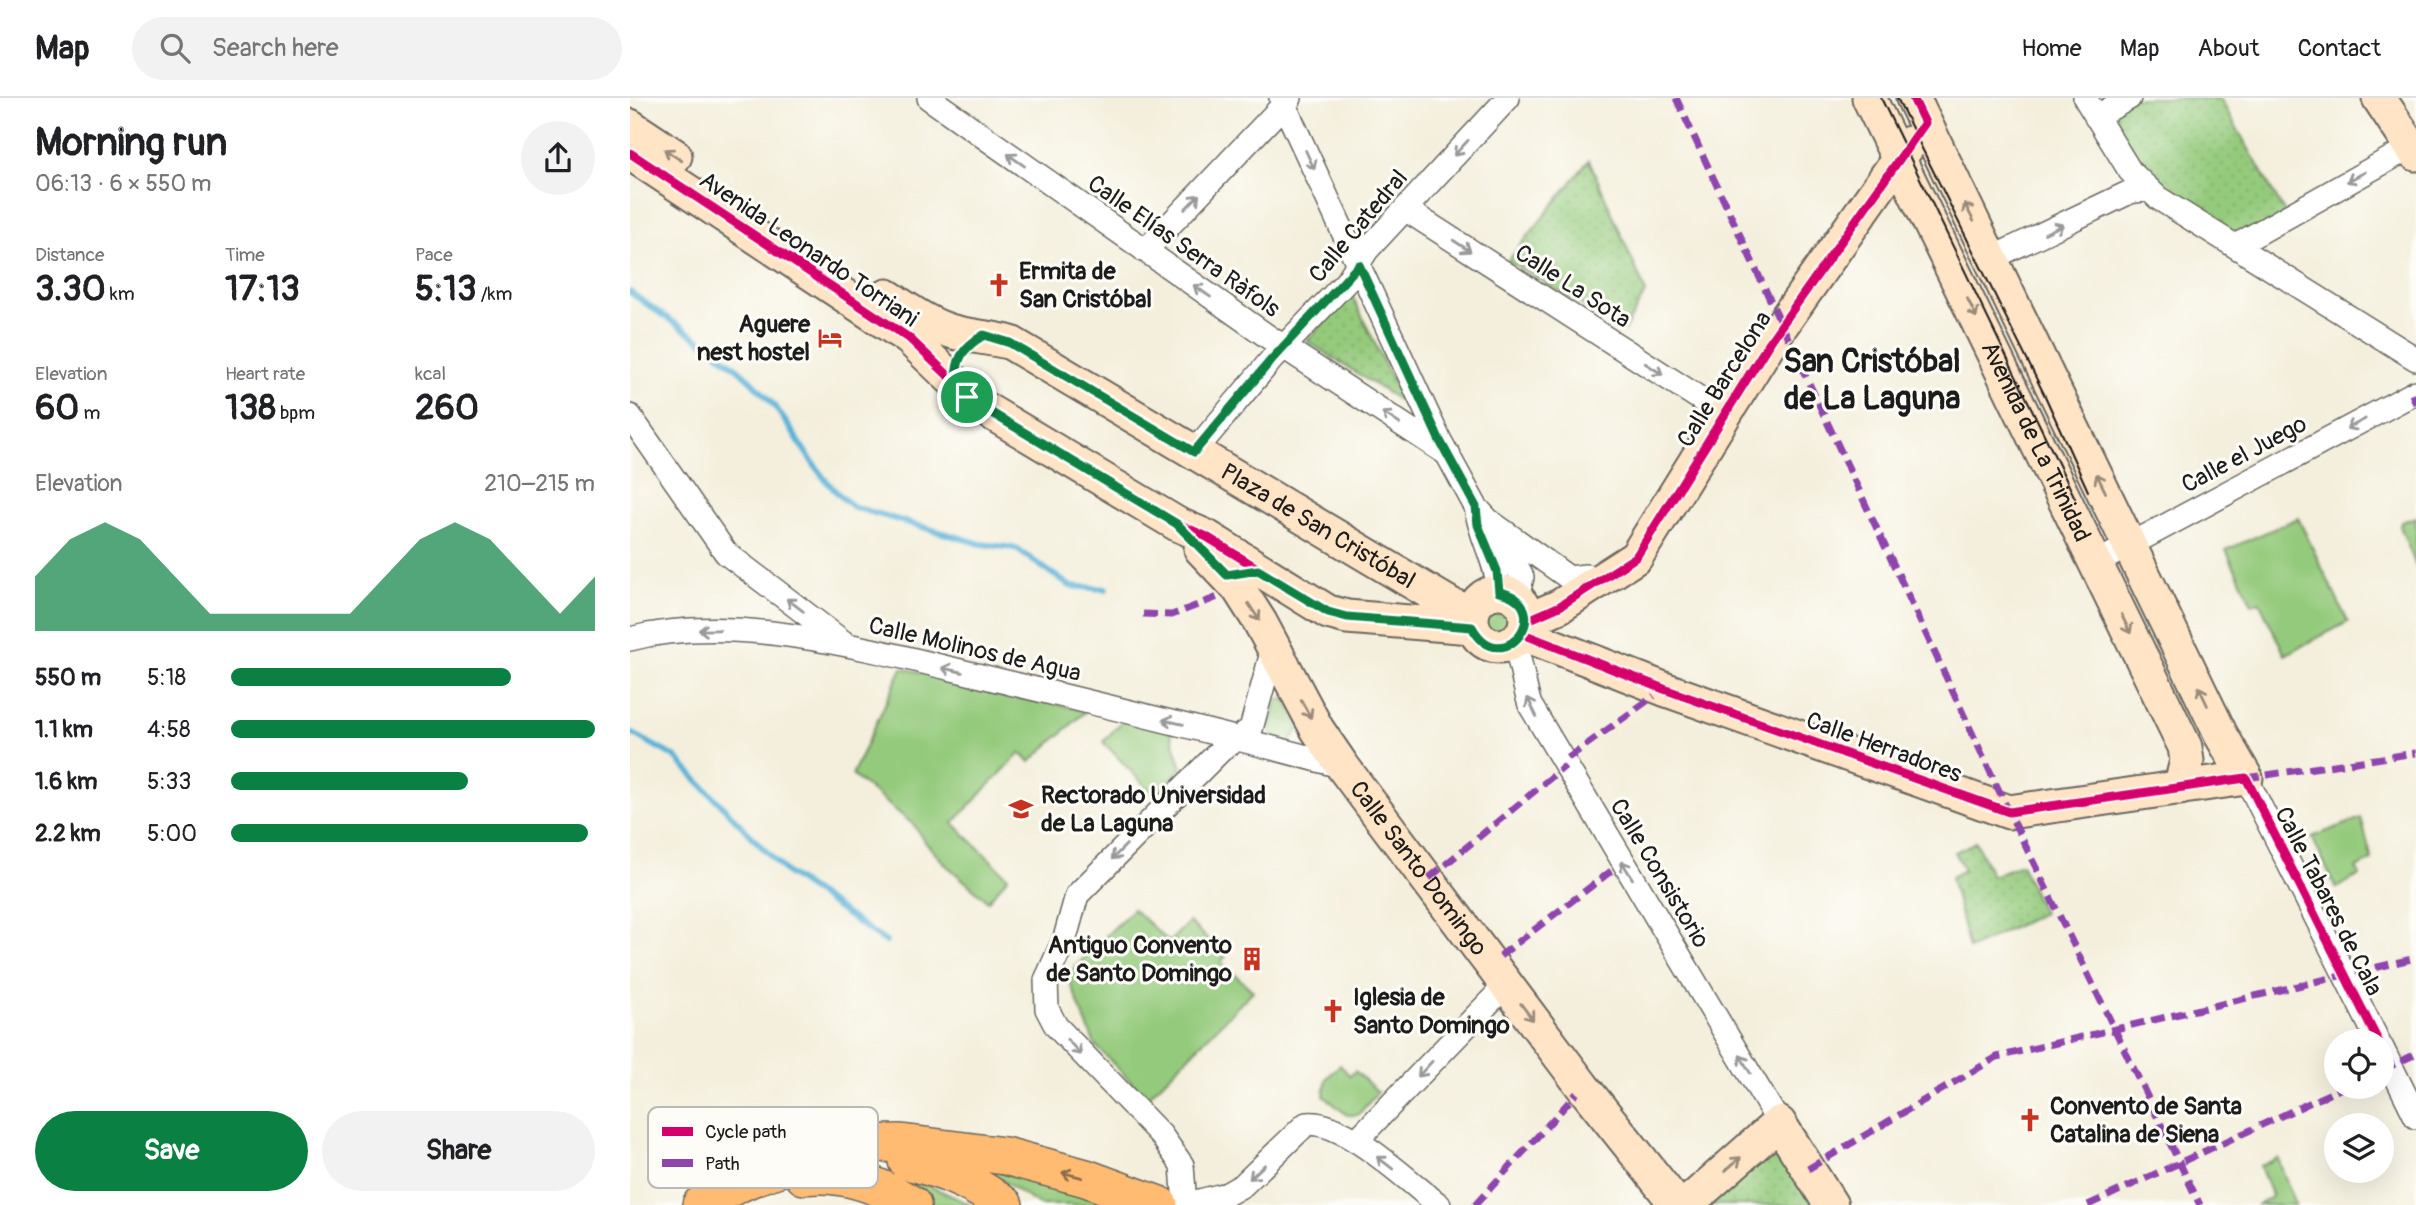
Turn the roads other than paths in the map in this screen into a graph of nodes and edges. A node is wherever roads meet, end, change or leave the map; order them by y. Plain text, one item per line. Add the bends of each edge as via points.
1 (929, 98) edge
2 (1508, 98) edge
3 (1869, 98) edge
4 (2129, 98) edge
5 (2379, 98) edge
6 (1285, 100) edge
7 (2091, 108) edge
8 (1919, 111) edge
9 (630, 126) edge
10 (2414, 149) edge
11 (630, 153) edge
12 (1899, 158) junction
13 (2149, 189) junction
14 (1405, 209) junction
15 (2237, 245) junction
16 (1145, 251) junction
17 (1992, 258) junction
18 (1359, 265) junction
19 (1780, 325) junction
20 (984, 335) junction
21 (1283, 348) junction
22 (2416, 359) edge
23 (957, 388) junction
24 (2416, 392) edge
25 (1713, 407) junction
26 (630, 416) edge
27 (1194, 452) junction
28 (1449, 454) junction
29 (1476, 507) junction
30 (1498, 528) junction
31 (2131, 544) junction
32 (2096, 563) junction
33 (1389, 568) junction
34 (1242, 573) junction
35 (1577, 577) junction
36 (1365, 618) junction
37 (1516, 618) junction
38 (1472, 620) junction
39 (630, 639) edge
40 (849, 647) junction
41 (1273, 649) junction
42 (2221, 735) junction
43 (1239, 737) junction
44 (2185, 747) junction
45 (1343, 767) junction
46 (2246, 778) junction
47 (2180, 788) junction
48 (1506, 985) junction
49 (2372, 1029) edge
50 (2394, 1072) edge
51 (2416, 1117) edge
52 (1779, 1124) junction
53 (1356, 1141) junction
54 (878, 1143) edge
55 (878, 1157) edge
56 (878, 1187) edge
57 (731, 1188) edge
58 (761, 1188) edge
59 (701, 1205) edge
60 (729, 1205) edge
61 (912, 1205) edge
62 (1004, 1205) edge
63 (1159, 1205) edge
64 (1184, 1205) edge
65 (1439, 1205) edge
66 (1677, 1205) edge
67 (1686, 1205) edge
68 (1831, 1205) edge

16 -> 1 street, Calle Elías Serra Ràfols
2 -> 14 street, Calle Catedral
3 - 12 main road, Avenida de La Trinidad
4 - 7 street
5 - 10 main road
16 -> 6 street
6 -> 18 street
7 - 13 street via 2130,171
8 - 12 main road, Calle Barcelona
17 -> 8 main road, Avenida de La Trinidad
20 -> 9 main road, Avenida Leonardo Torriani via 951,332 921,319
10 -> 15 street
11 - 23 main road, Avenida Leonardo Torriani via 909,338
12 - 19 main road, Calle Barcelona
12 -> 32 main road, Avenida de La Trinidad
13 - 15 street
17 -> 13 street via 2130,192
14 - 18 street, Calle Catedral
14 -> 25 street, Calle La Sota
15 - 22 street
21 -> 16 street, Calle Elías Serra Ràfols
31 -> 17 main road, Avenida de La Trinidad
18 - 21 street, Calle Catedral
18 - 28 street
19 - 25 main road, Calle Barcelona via 1763,325
19 - 37 main road, Calle Barcelona via 1636,557 1560,606
20 - 23 main road via 962,352 956,363
20 - 27 main road, Plaza de San Cristóbal via 1010,343
21 - 27 street, Calle Catedral
28 -> 21 street, Calle Elías Serra Ràfols
23 - 34 main road, Calle Santo Domingo via 1177,524
24 -> 31 street, Calle el Juego
25 - 35 main road, Calle Barcelona via 1616,562
40 -> 26 street, Calle Molinos de Agua via 726,553
27 - 33 main road, Plaza de San Cristóbal
28 - 29 street
29 - 30 street
29 - 37 street via 1478,525
30 - 35 street
30 - 37 street via 1522,577
31 - 32 street, Calle el Juego
42 -> 31 main road, Avenida de La Trinidad
32 -> 44 main road, Avenida de La Trinidad
33 - 36 main road via 1384,597 1377,610
33 - 38 main road, Plaza de San Cristóbal
34 - 36 main road, Plaza de San Cristóbal via 1328,612
34 -> 41 main road, Calle Santo Domingo
35 - 37 street via 1537,583
36 - 38 main road, Plaza de San Cristóbal
37 - 38 main road via 1488,594 1478,602
37 - 38 main road via 1502,647 1478,638
37 - 47 main road, Calle Herradores via 1664,689 2009,812
52 -> 37 street, Calle Consistorio via 1530,705 1522,683
40 -> 39 street via 709,629
43 -> 40 street, Calle Molinos de Agua
41 - 43 street via 1251,729
41 -> 45 main road, Calle Santo Domingo
42 - 44 main road via 2203,747
42 - 46 main road, Avenida de La Trinidad
43 - 45 street, Calle Molinos de Agua
43 -> 64 street via 1077,895 1046,980 1047,1009 1056,1027 1161,1135 1182,1165
44 - 47 main road via 2187,761
45 - 48 main road, Calle Santo Domingo
46 - 47 main road, Calle Herradores
46 - 49 street, Calle Tabares de Cala
48 -> 53 street
48 -> 66 main road, Calle Santo Domingo
50 - 51 street
67 -> 52 main road
52 - 68 main road
53 -> 64 street via 1318,1122 1306,1124 1243,1185
65 -> 53 street
63 -> 54 main road via 1086,1178 1004,1156
55 - 62 main road via 932,1166 984,1189
56 - 61 main road
57 - 59 main road
58 - 60 main road

